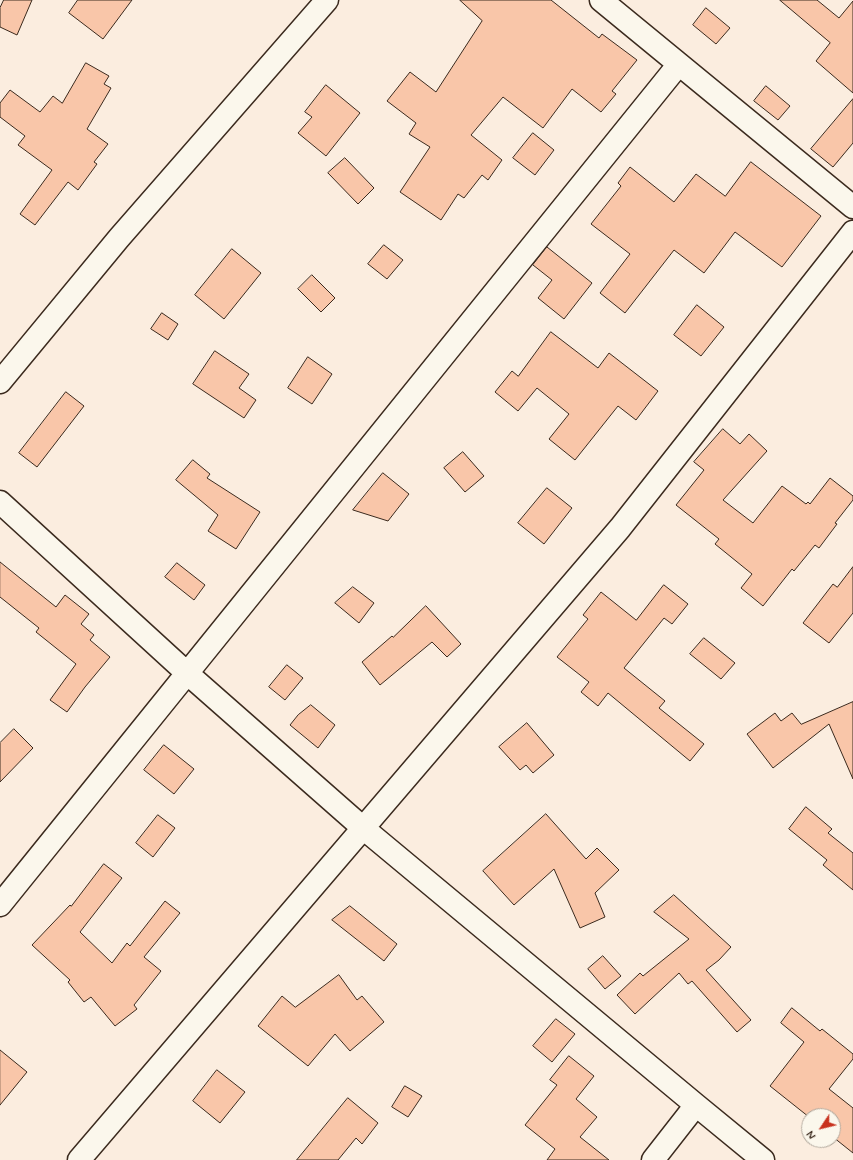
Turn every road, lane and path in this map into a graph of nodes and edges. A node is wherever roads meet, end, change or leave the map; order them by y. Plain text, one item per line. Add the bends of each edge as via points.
1 (327, 0) edge
2 (602, 0) edge
3 (679, 64) junction
4 (853, 207) edge
5 (853, 232) edge
6 (0, 382) edge
7 (0, 502) edge
8 (188, 674) junction
9 (362, 828) junction
10 (0, 905) edge
11 (696, 1105) junction
12 (79, 1160) edge
13 (653, 1160) edge
14 (764, 1160) edge

1 - 6 street via 119,238
2 - 3 street
3 - 4 street
3 - 8 street
5 - 9 street via 620,528
7 - 8 street
8 - 9 street
8 - 10 street
9 - 11 street
9 - 12 street
11 - 13 street
11 - 14 street

